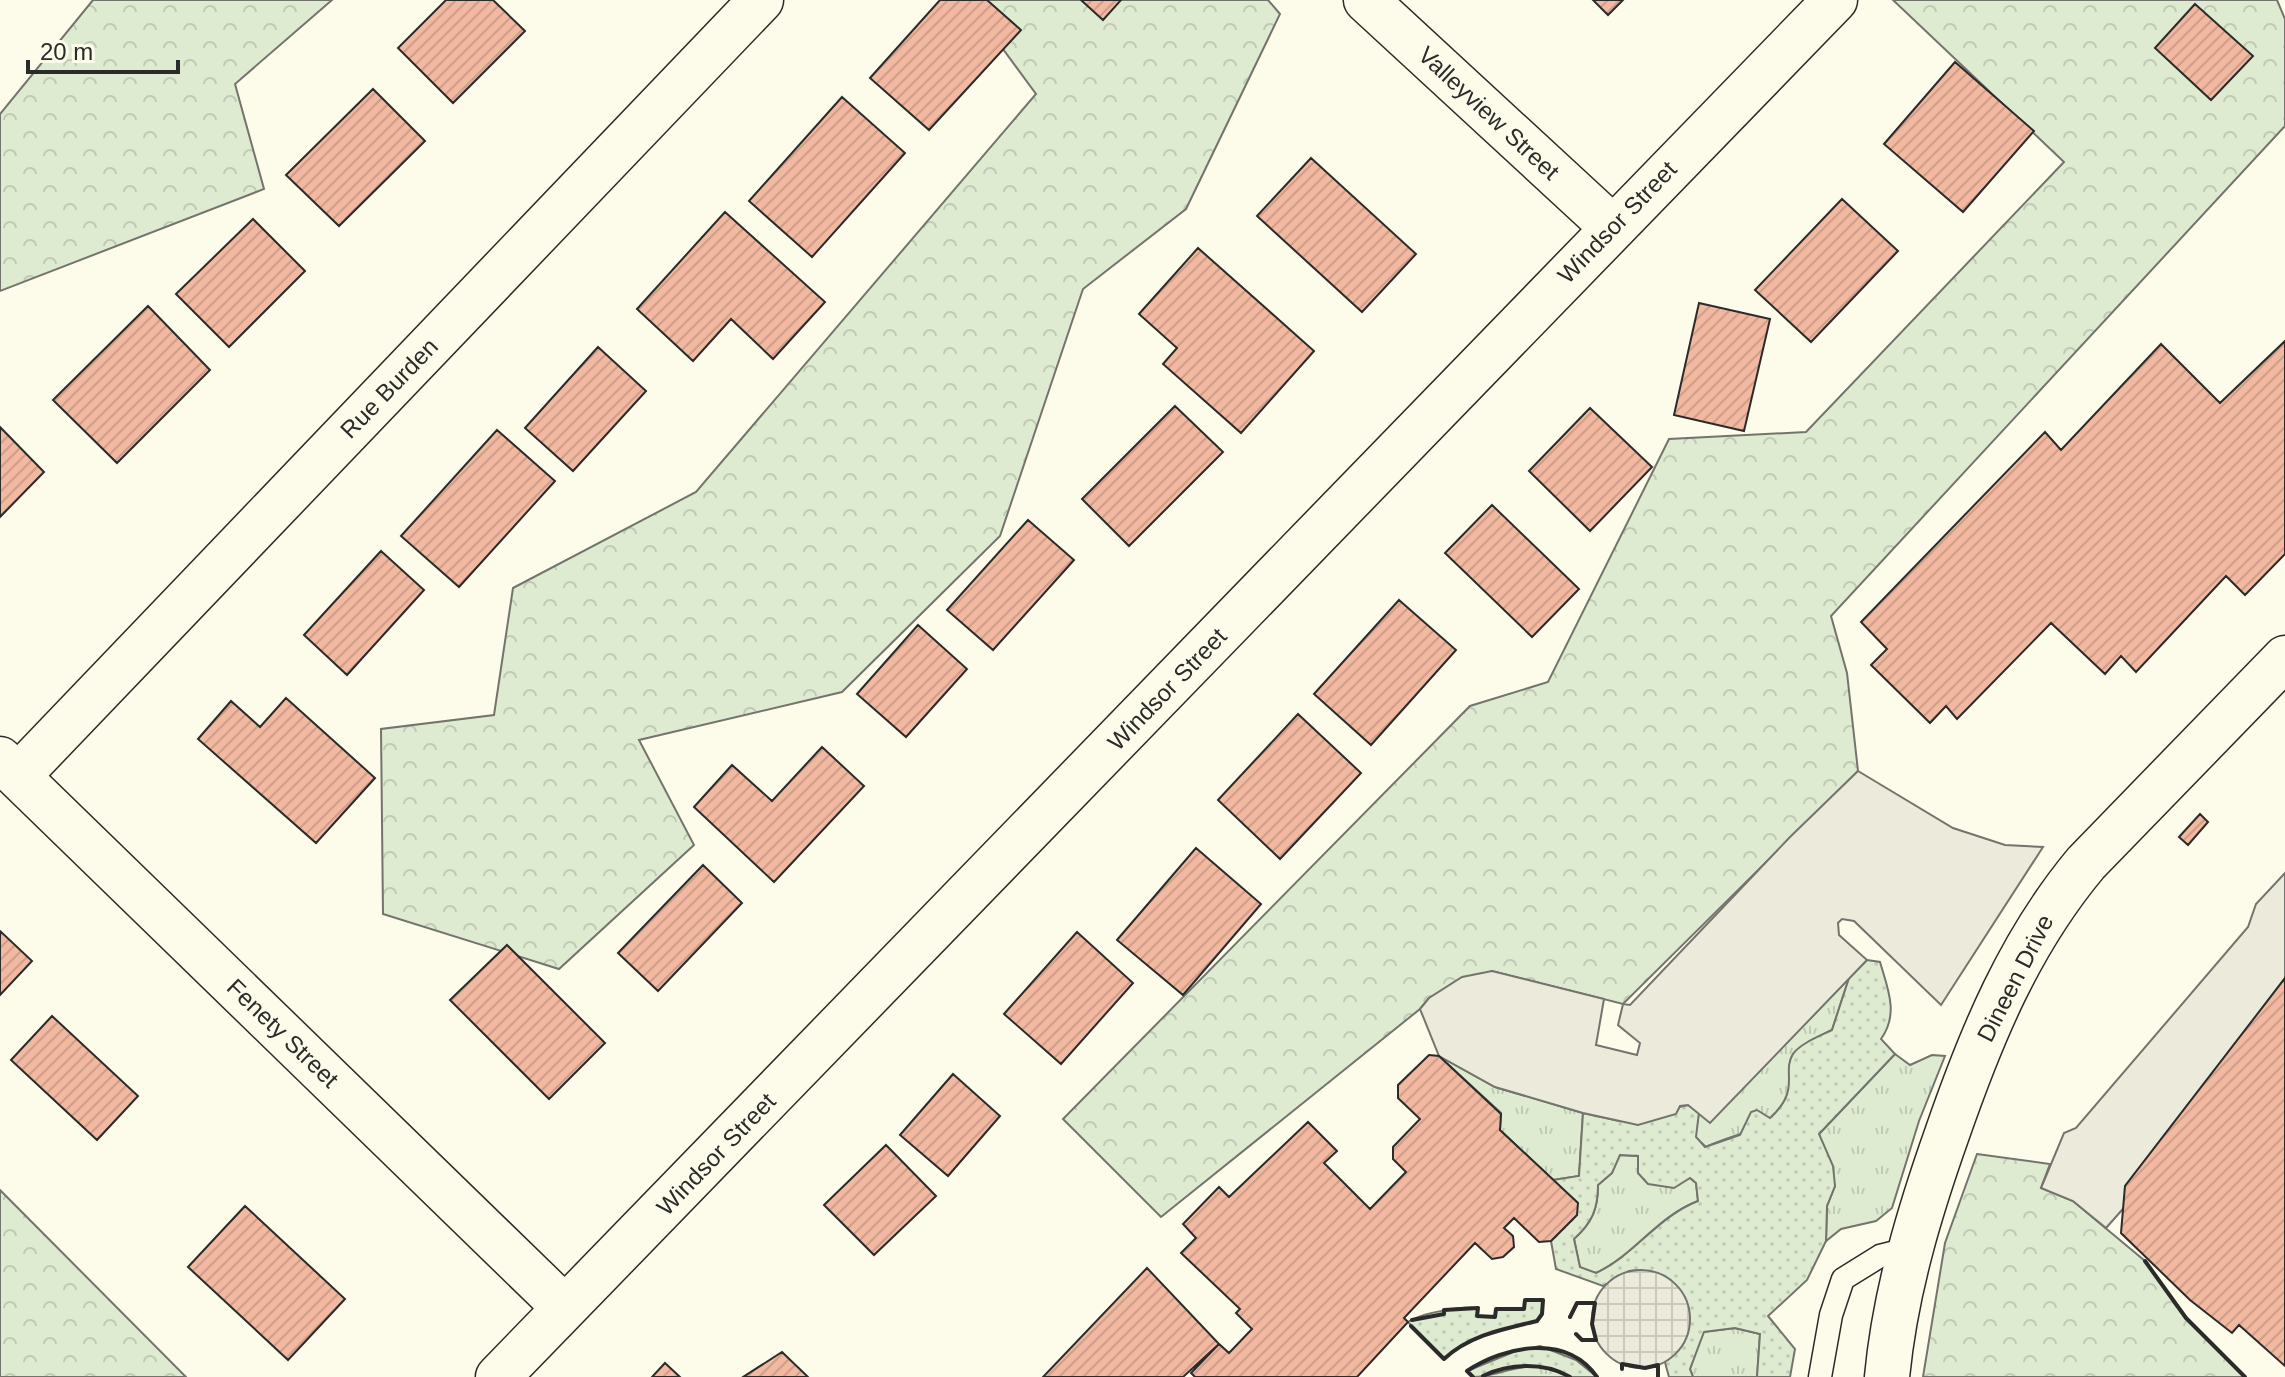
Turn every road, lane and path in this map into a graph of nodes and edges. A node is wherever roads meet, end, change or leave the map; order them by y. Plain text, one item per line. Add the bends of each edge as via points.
1 (761, 0) edge
2 (1366, 0) edge
3 (1835, 0) edge
4 (1612, 227) junction
5 (2285, 658) edge
6 (9, 768) edge
7 (1908, 1249) junction
8 (565, 1308) junction
9 (498, 1377) edge
10 (1820, 1377) edge
11 (1887, 1377) edge

1 - 6 street, Rue Burden
2 - 4 street, Valleyview Street
3 - 4 street, Windsor Street
4 - 8 street, Windsor Street
5 - 7 street, Dineen Drive via 2086,863 2044,918 2014,969 1973,1060
6 - 8 street, Fenety Street
7 - 10 lane via 1880,1256 1843,1279
7 - 11 street, Dineen Drive
8 - 9 street, Windsor Street

